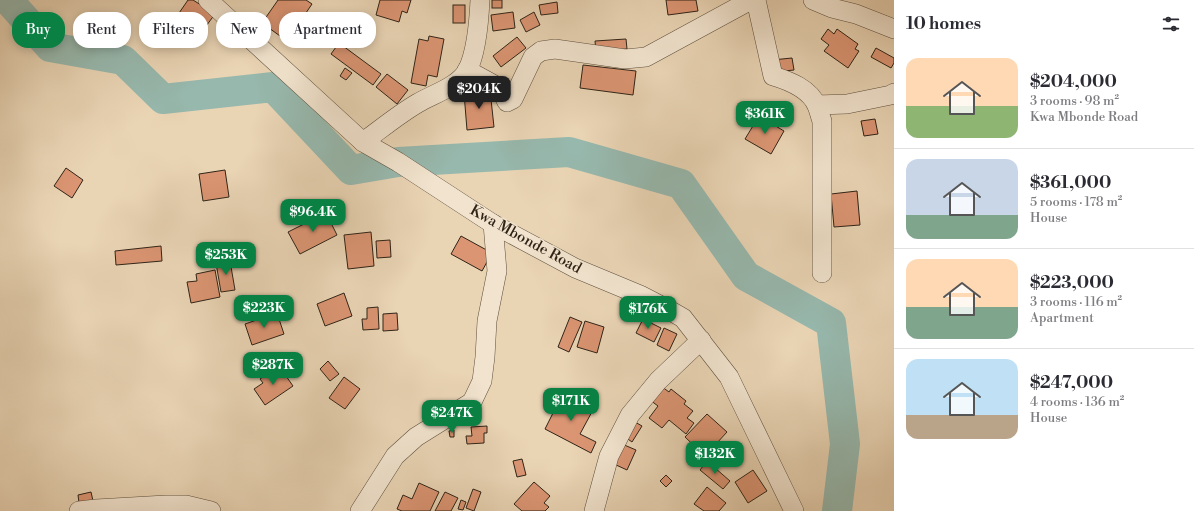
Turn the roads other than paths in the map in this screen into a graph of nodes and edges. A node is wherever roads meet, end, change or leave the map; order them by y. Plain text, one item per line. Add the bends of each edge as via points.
1 (208, 0) edge
2 (480, 0) edge
3 (751, 0) edge
4 (756, 0) edge
5 (812, 0) edge
6 (894, 29) edge
7 (467, 70) junction
8 (894, 93) edge
9 (817, 105) junction
10 (363, 142) junction
11 (493, 224) junction
12 (822, 273) dead end
13 (701, 340) junction
14 (186, 508) edge
15 (79, 511) edge
16 (211, 511) edge
17 (360, 511) edge
18 (594, 511) edge
19 (794, 511) edge

1 - 10 street, Kwa Mbonde Road
2 - 7 street via 473,52
3 - 7 street via 646,57 625,59 555,49 541,51 533,57 513,99 507,102 500,88
4 - 9 street via 774,76 809,93
5 - 6 street
7 - 10 street via 454,84 417,103
8 - 9 street via 847,104
9 - 12 street via 822,121
10 - 11 street, Kwa Mbonde Road
11 - 13 street, Kwa Mbonde Road via 575,268 669,310 683,318
11 - 17 street via 497,271 487,321 482,381 472,402 416,437 395,456
13 - 18 street via 658,381 630,415 609,456
13 - 19 street, Kwa Mbonde Road via 729,377
14 - 15 street
14 - 16 street

